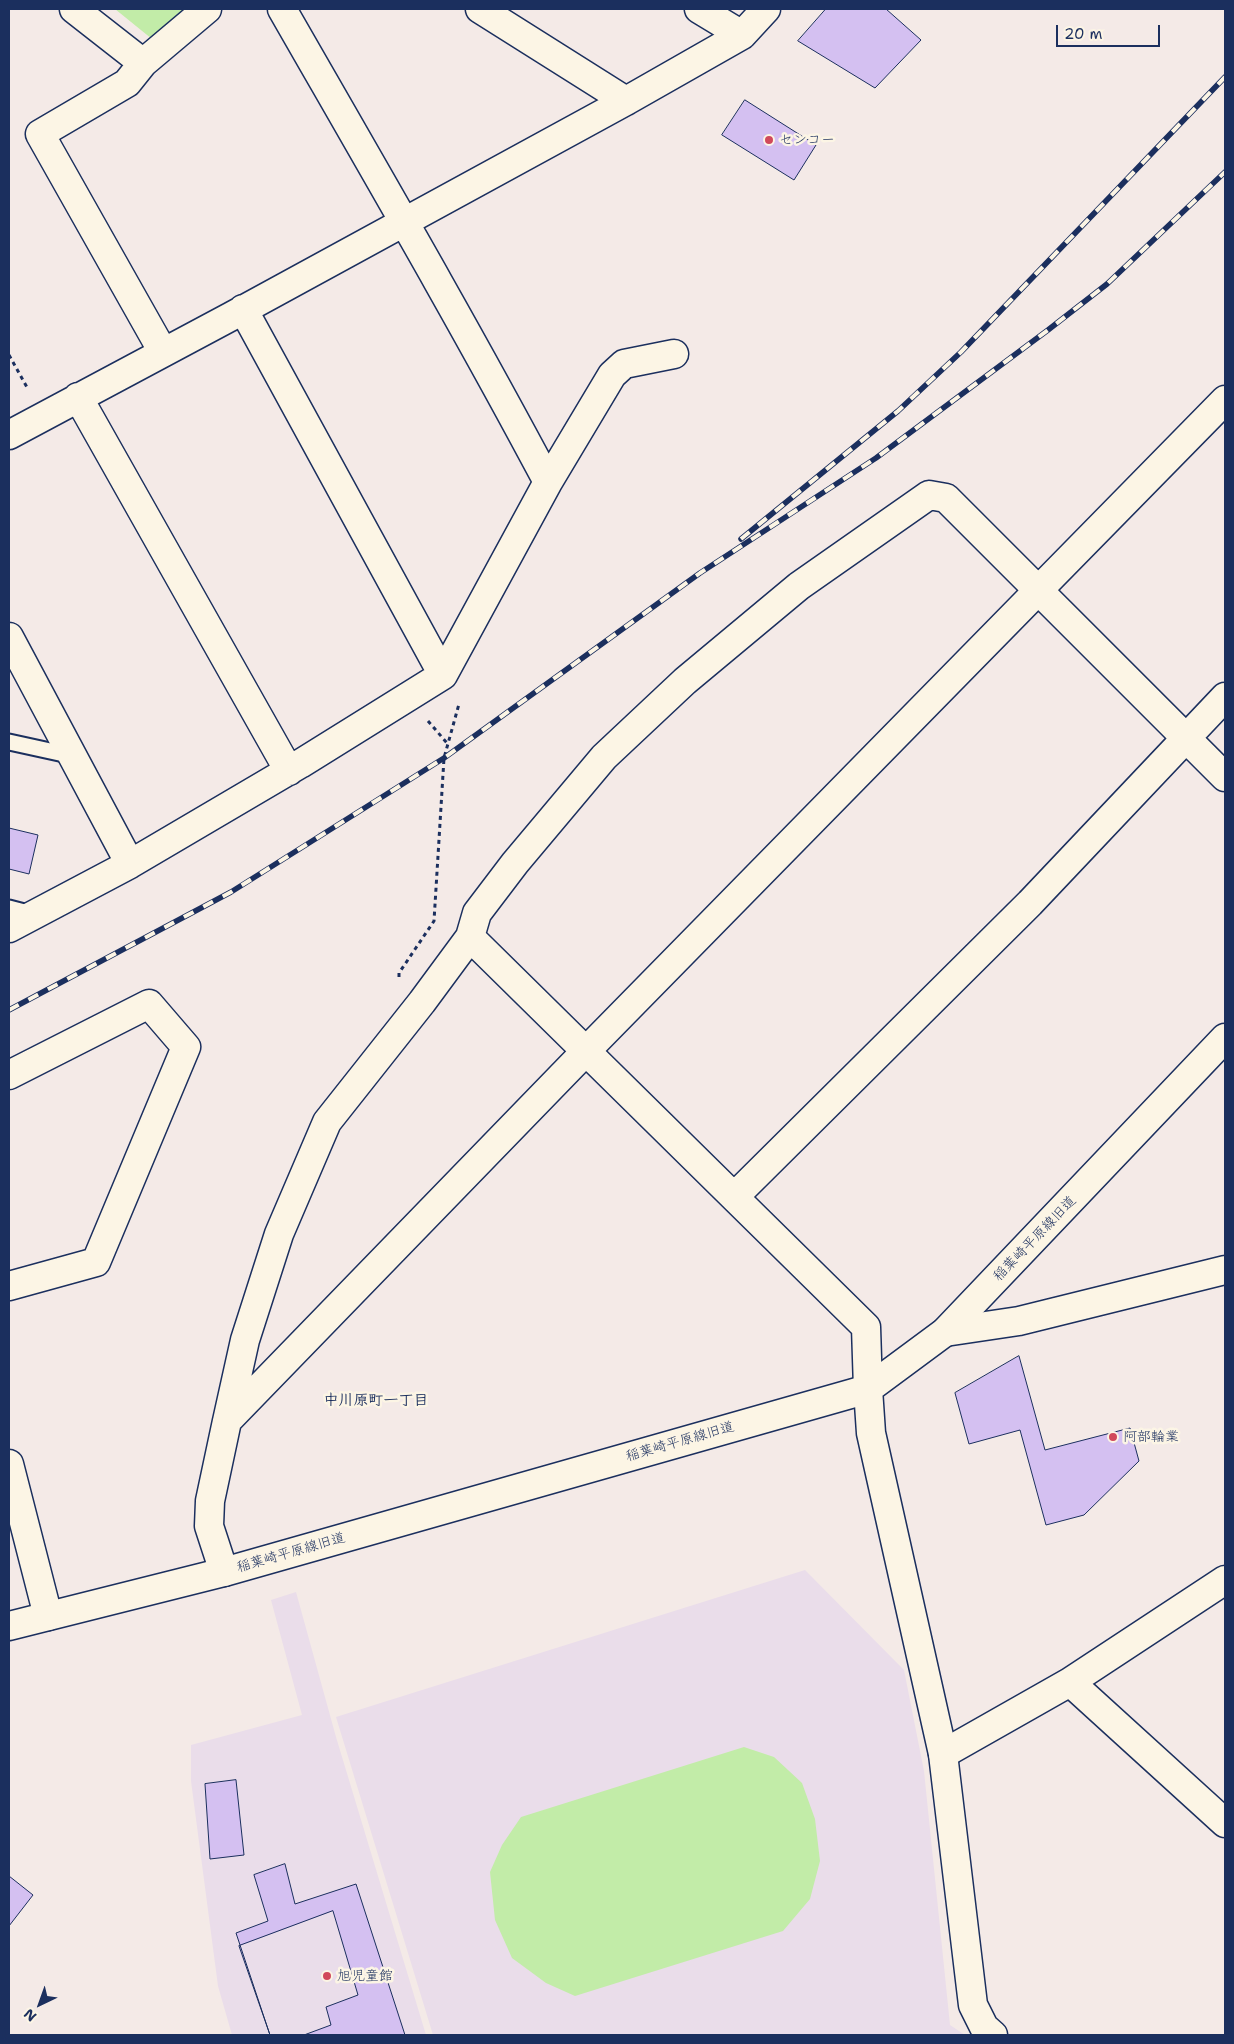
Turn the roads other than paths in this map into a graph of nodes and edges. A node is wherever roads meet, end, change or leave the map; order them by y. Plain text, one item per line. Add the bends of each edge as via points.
1 (74, 9) edge
2 (207, 9) edge
3 (282, 9) edge
4 (480, 9) edge
5 (699, 9) edge
6 (766, 9) edge
7 (742, 35) junction
8 (143, 63) junction
9 (626, 101) junction
10 (404, 222) junction
11 (243, 309) junction
12 (163, 352) junction
13 (674, 354) dead end
14 (78, 397) junction
15 (1225, 400) edge
16 (9, 435) edge
17 (548, 482) junction
18 (1038, 591) junction
19 (9, 637) edge
20 (443, 675) junction
21 (1225, 697) edge
22 (1185, 738) junction
23 (9, 742) edge
24 (73, 756) junction
25 (289, 771) junction
26 (1225, 778) edge
27 (130, 864) junction
28 (21, 912) edge
29 (9, 928) edge
30 (470, 937) junction
31 (1225, 1038) edge
32 (587, 1050) junction
33 (9, 1075) edge
34 (735, 1196) junction
35 (1225, 1270) edge
36 (9, 1286) edge
37 (945, 1332) junction
38 (868, 1388) junction
39 (227, 1421) junction
40 (9, 1464) edge
41 (224, 1572) junction
42 (1225, 1580) edge
43 (48, 1616) junction
44 (9, 1626) edge
45 (1070, 1682) junction
46 (943, 1754) junction
47 (1225, 1823) edge
48 (992, 2035) edge

1 - 8 street
2 - 8 street
3 - 10 street
4 - 9 street
5 - 7 street
6 - 7 street
7 - 9 street
8 - 12 street via 127,83 40,134
9 - 10 street
10 - 11 street
10 - 17 street
11 - 12 street
11 - 20 street
12 - 14 street
13 - 17 street via 624,364 612,376
14 - 16 street
14 - 25 street
15 - 18 street
17 - 20 street
18 - 22 street
18 - 30 street via 946,498 929,495 798,586 685,681 604,757 477,913
18 - 32 street
19 - 24 street
20 - 25 street
21 - 22 street
22 - 26 street
22 - 34 street via 1030,903
23 - 24 lane
24 - 27 street
25 - 27 street
27 - 28 street
28 - 29 street
30 - 32 street
30 - 39 street via 327,1122 279,1234 245,1340
31 - 37 street, 稲葉崎平原線旧道
32 - 34 street
32 - 39 street
33 - 36 street via 149,1004 186,1047 96,1262
34 - 38 street via 866,1327
35 - 37 street via 1019,1321
37 - 38 street, 稲葉崎平原線旧道
38 - 41 street, 稲葉崎平原線旧道
38 - 46 street via 871,1433
39 - 41 street via 210,1501 209,1526
40 - 43 street
41 - 43 street, 稲葉崎平原線旧道
42 - 45 street
43 - 44 street, 稲葉崎平原線旧道
45 - 46 street
45 - 47 street
46 - 48 street via 973,2005

